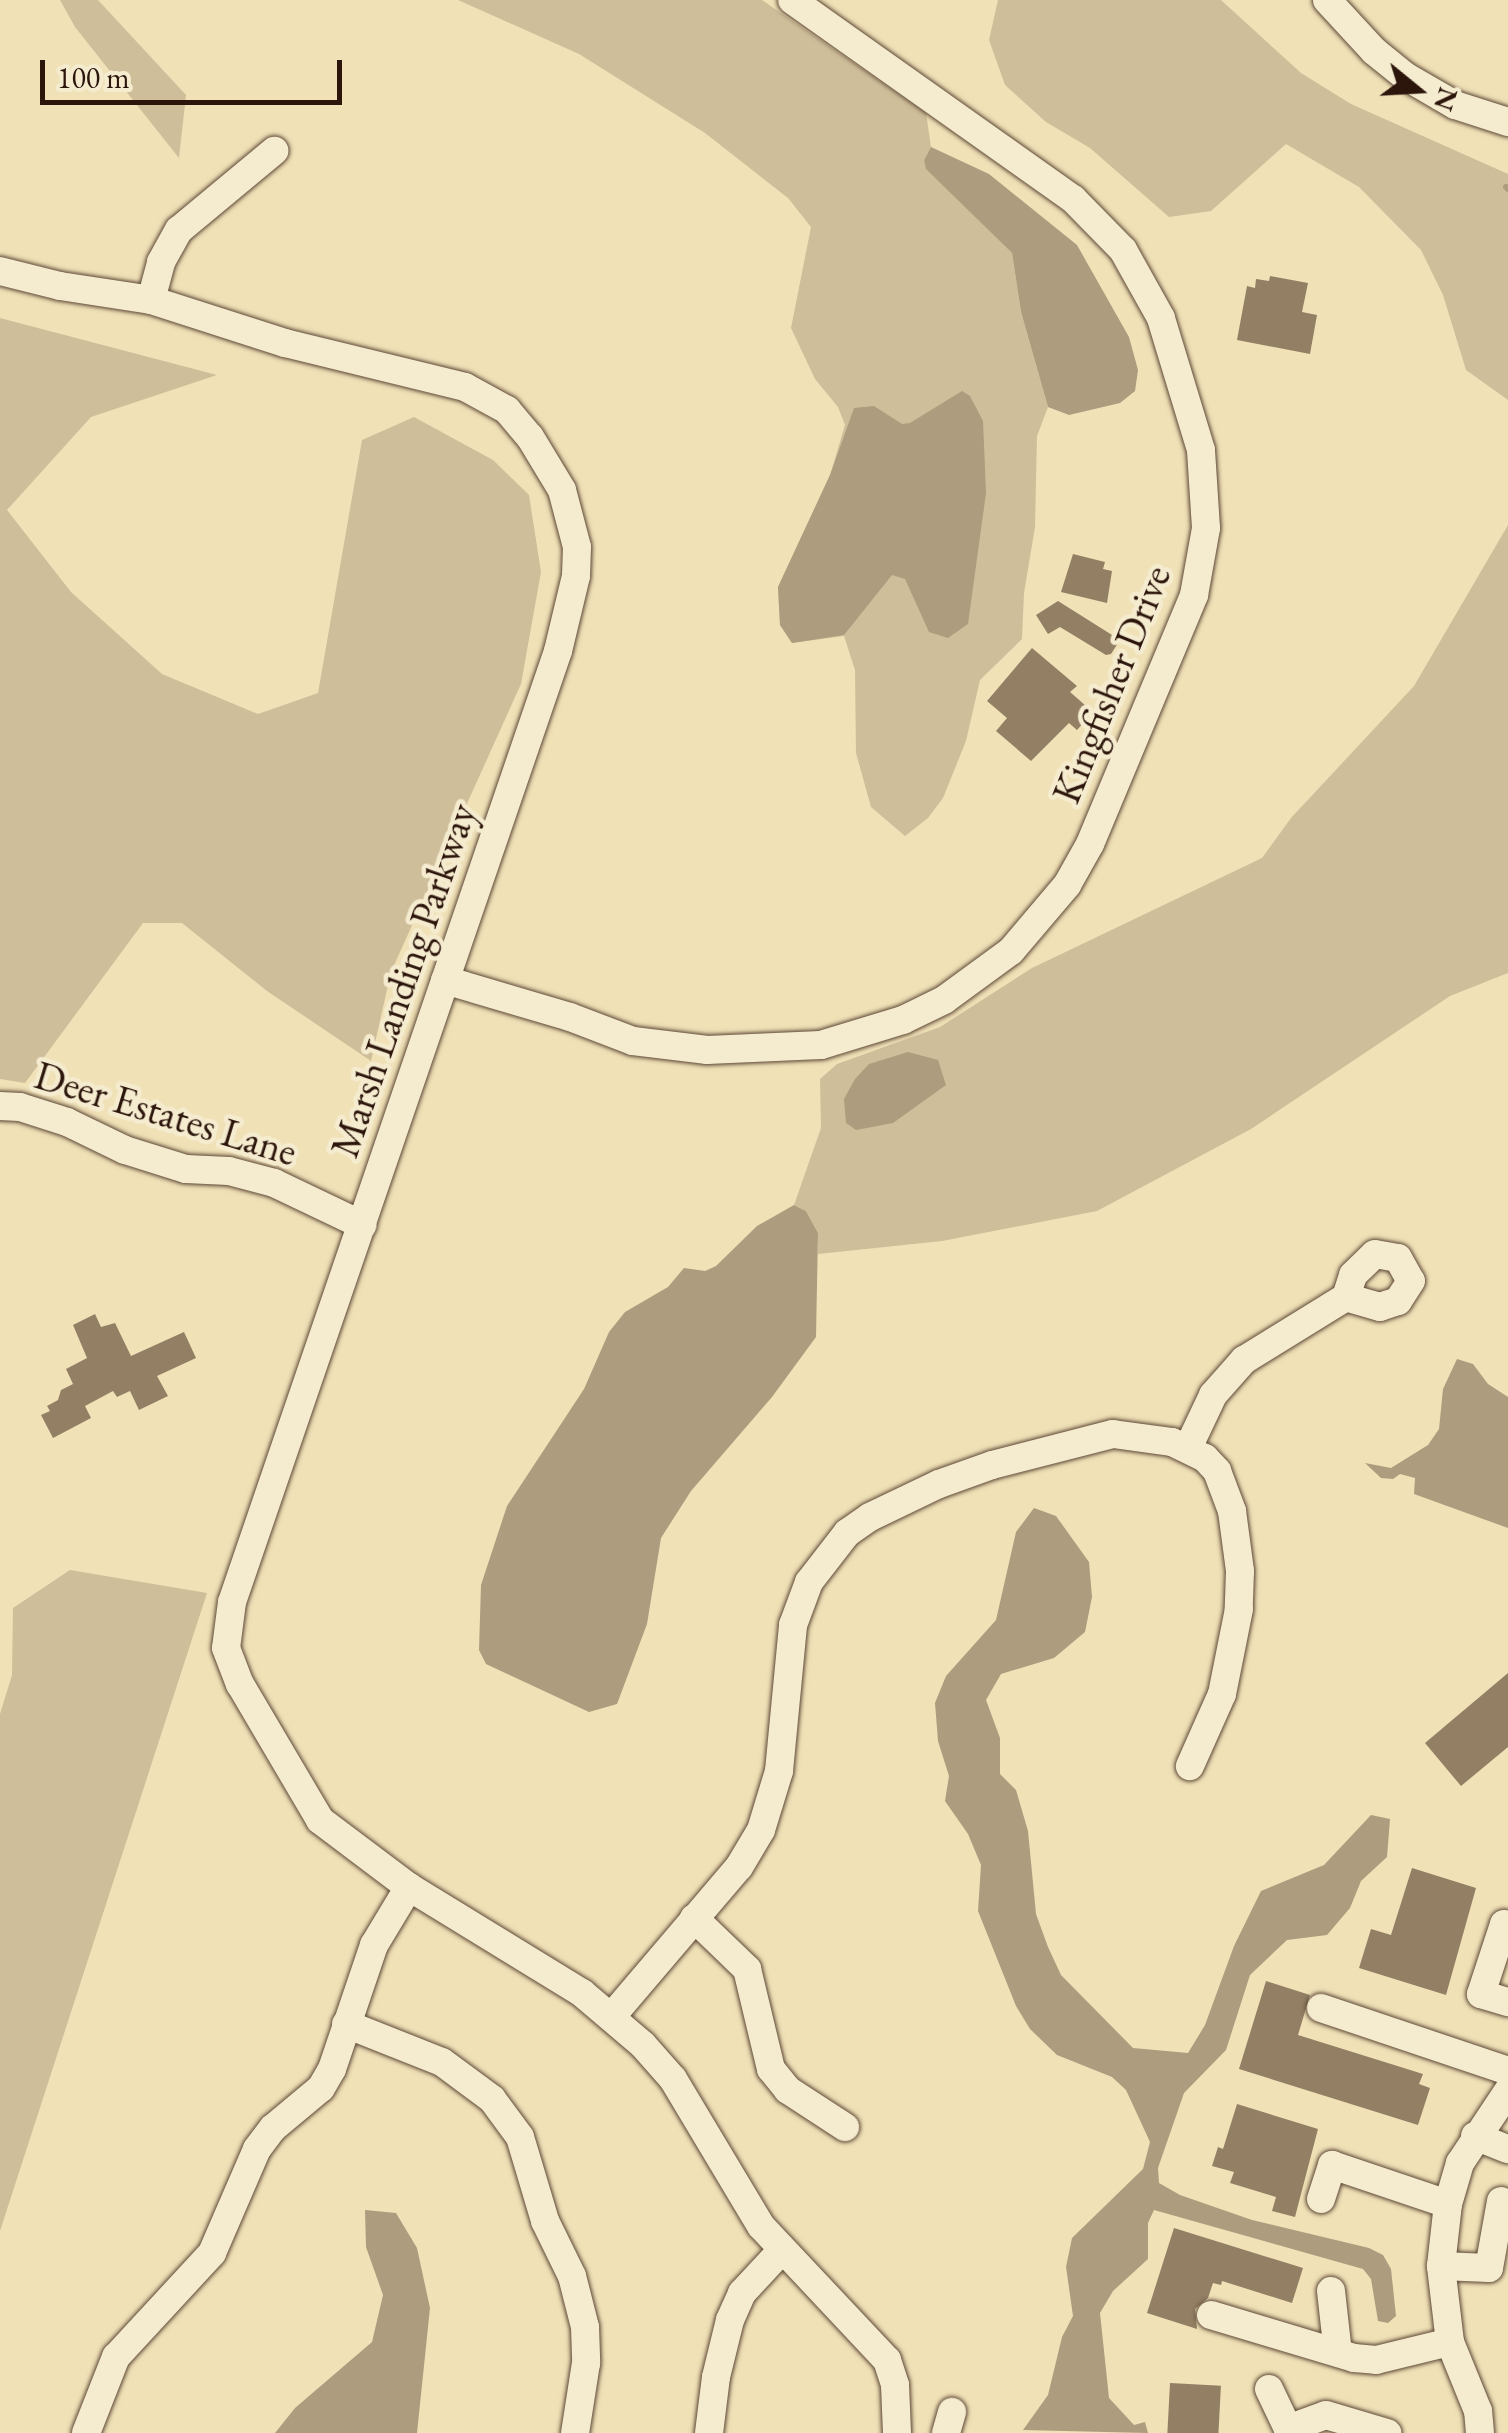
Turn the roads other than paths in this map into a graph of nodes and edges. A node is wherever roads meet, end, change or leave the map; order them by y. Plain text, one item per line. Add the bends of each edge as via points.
1 (792, 0) edge
2 (1327, 0) edge
3 (1508, 122) edge
4 (274, 151) dead end
5 (0, 271) edge
6 (151, 300) junction
7 (445, 980) junction
8 (0, 1106) edge
9 (362, 1226) junction
10 (1346, 1297) dead end
11 (1188, 1448) junction
12 (1190, 1766) dead end
13 (410, 1887) junction
14 (694, 1918) junction
15 (1508, 1930) edge
16 (1508, 2002) edge
17 (1321, 2008) dead end
18 (612, 2016) junction
19 (346, 2024) junction
20 (1508, 2072) edge
21 (1508, 2092) edge
22 (845, 2127) dead end
23 (1475, 2136) junction
24 (1508, 2149) edge
25 (1321, 2199) dead end
26 (1500, 2201) dead end
27 (1448, 2204) junction
28 (782, 2250) junction
29 (1441, 2266) junction
30 (1331, 2291) dead end
31 (1211, 2316) dead end
32 (1450, 2342) junction
33 (1338, 2353) junction
34 (1268, 2389) dead end
35 (1289, 2431) edge
36 (86, 2433) edge
37 (575, 2433) edge
38 (709, 2433) edge
39 (897, 2433) edge
40 (1387, 2433) edge
41 (1480, 2433) edge

1 - 7 street, Kingfisher Drive via 1073,198 1123,250 1161,318 1200,450 1206,528 1194,595 1067,885 1011,952 944,1000 821,1045 706,1050 634,1041
2 - 3 street via 1405,76 1454,105
4 - 6 street via 179,230
5 - 6 street, Marsh Landing Parkway
6 - 7 street, Marsh Landing Parkway via 490,398 530,437 562,490 577,547 569,614
7 - 9 street, Marsh Landing Parkway
8 - 9 street, Deer Estates Lane via 67,1122 186,1170 229,1171 274,1183
9 - 13 street, Marsh Landing Parkway via 232,1602 226,1648 306,1803 353,1848
10 - 11 street via 1244,1360 1213,1395
11 - 12 street via 1224,1484 1240,1571 1222,1694
11 - 14 street via 1136,1435 1087,1438 938,1484 847,1534 809,1582 793,1625 769,1809 739,1867
13 - 18 street, Marsh Landing Parkway
13 - 19 street via 374,1946
14 - 18 street
14 - 22 street via 747,1969 763,2050 777,2078
15 - 16 street via 1504,1924 1481,1994
17 - 20 street
18 - 28 street via 672,2079 735,2188
19 - 36 street via 320,2088 257,2149 212,2253 116,2357
19 - 37 street via 442,2062 492,2099 520,2136 585,2327
21 - 23 street
23 - 24 street
23 - 27 street
25 - 27 street via 1332,2165
26 - 29 street via 1489,2268
27 - 29 street
28 - 38 street via 742,2293 730,2320
28 - 39 street via 887,2360
29 - 32 street
30 - 33 street
31 - 33 street
32 - 33 street via 1376,2360
32 - 41 street
34 - 35 street
35 - 40 street via 1326,2415

